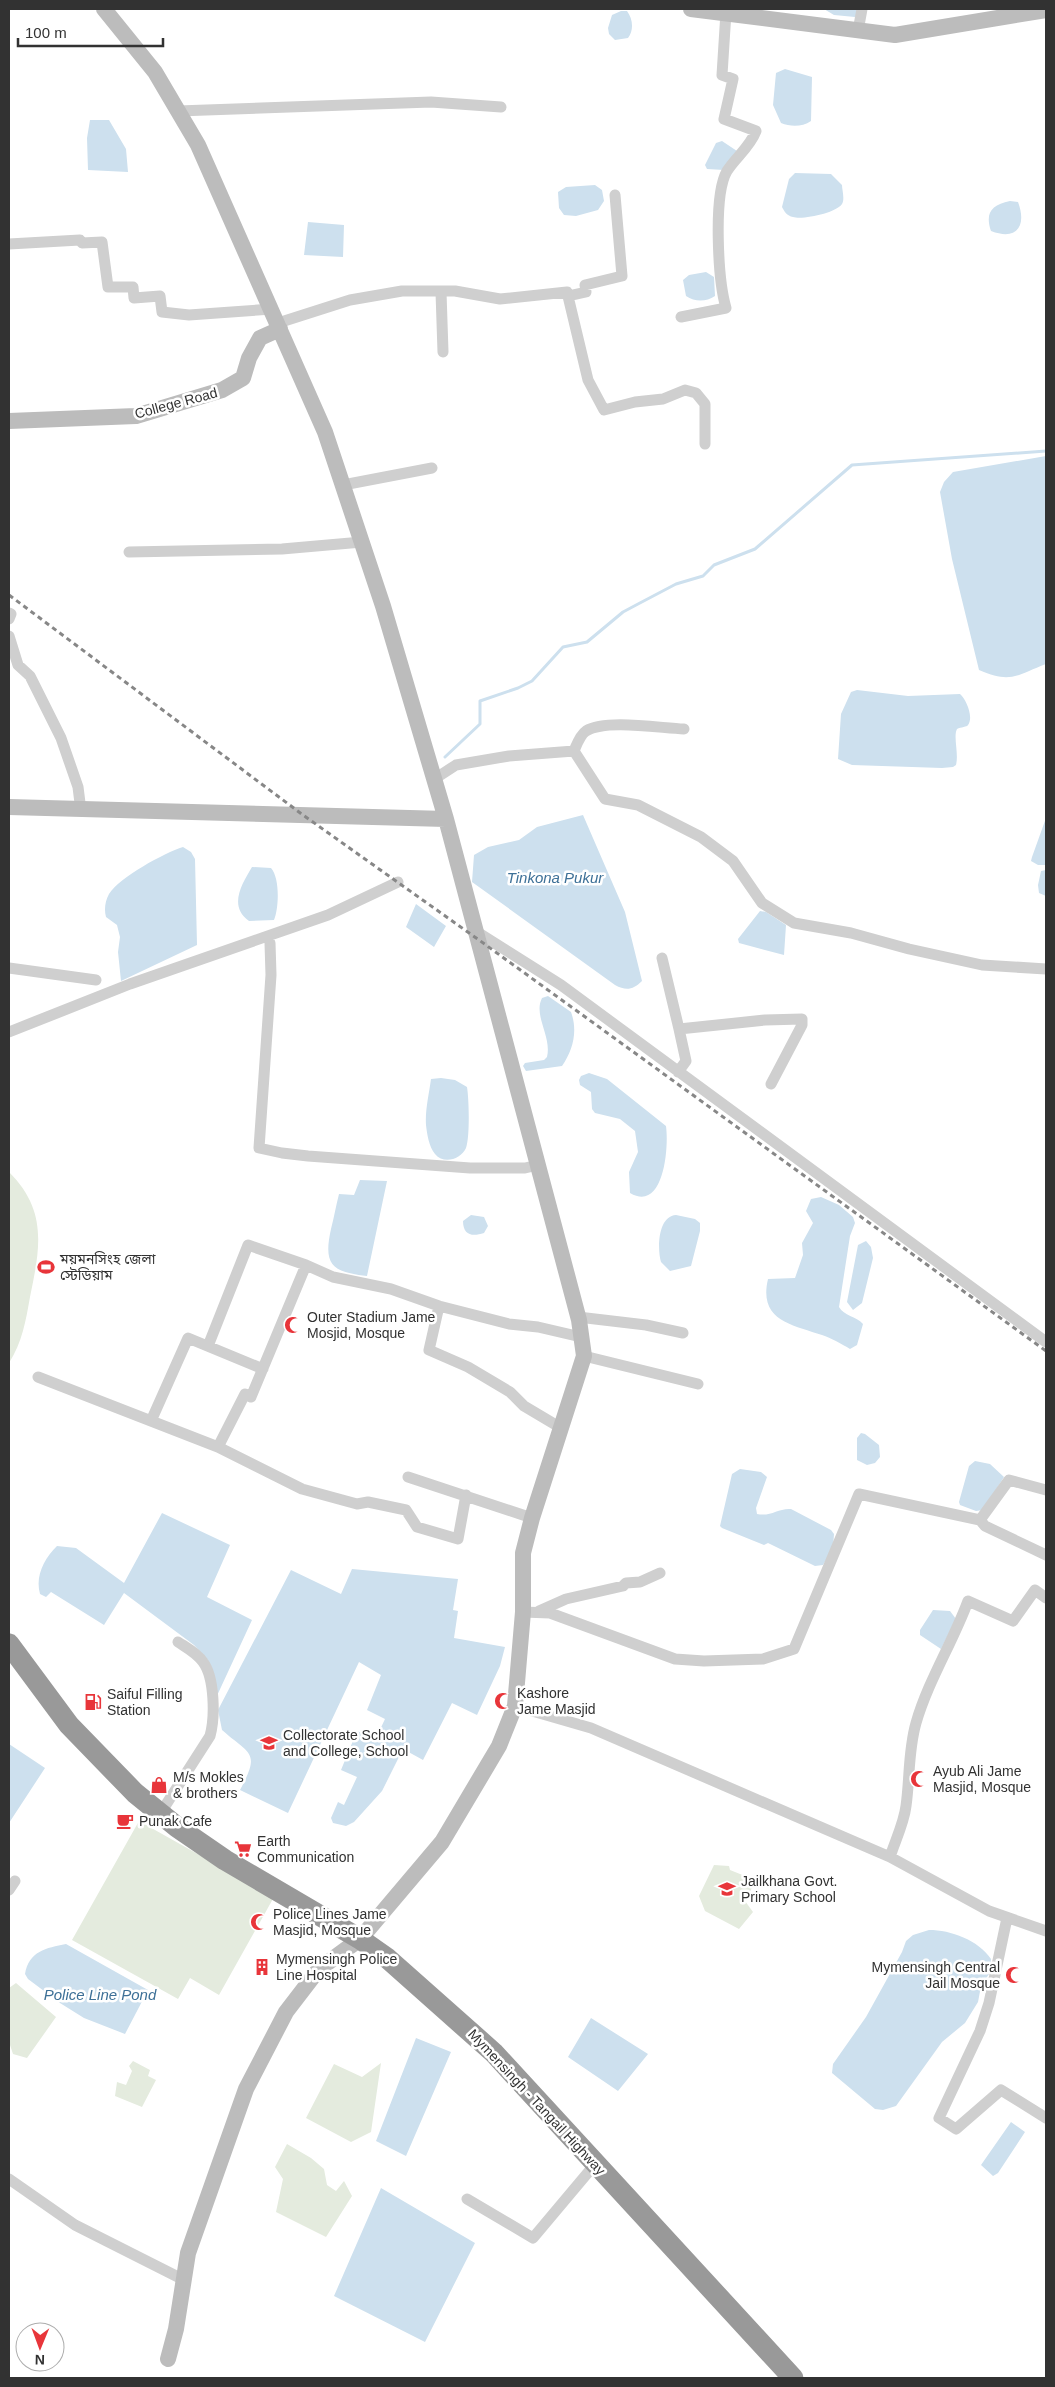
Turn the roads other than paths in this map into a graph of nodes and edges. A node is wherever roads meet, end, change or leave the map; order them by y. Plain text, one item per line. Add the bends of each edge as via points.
1 (104, 9) edge
2 (691, 9) edge
3 (862, 9) edge
4 (1046, 10) edge
5 (727, 11) edge
6 (858, 31) junction
7 (501, 107) dead end
8 (178, 111) junction
9 (615, 195) dead end
10 (9, 244) edge
11 (441, 292) junction
12 (568, 296) junction
13 (681, 317) dead end
14 (277, 320) junction
15 (443, 352) dead end
16 (9, 421) edge
17 (705, 444) dead end
18 (432, 468) dead end
19 (343, 485) junction
20 (362, 542) junction
21 (129, 552) dead end
22 (9, 613) edge
23 (9, 619) edge
24 (9, 636) edge
25 (684, 729) dead end
26 (574, 751) junction
27 (433, 780) junction
28 (9, 807) edge
29 (81, 810) junction
30 (446, 819) junction
31 (398, 882) dead end
32 (477, 932) junction
33 (270, 943) dead end
34 (662, 958) dead end
35 (9, 968) edge
36 (1046, 969) edge
37 (96, 980) dead end
38 (679, 1029) junction
39 (9, 1032) edge
40 (678, 1072) junction
41 (771, 1084) dead end
42 (538, 1165) junction
43 (306, 1265) junction
44 (439, 1306) junction
45 (578, 1318) junction
46 (682, 1333) dead end
47 (581, 1337) junction
48 (1046, 1342) edge
49 (208, 1346) junction
50 (584, 1356) junction
51 (263, 1370) junction
52 (38, 1377) dead end
53 (698, 1384) dead end
54 (151, 1421) junction
55 (561, 1428) junction
56 (218, 1447) junction
57 (408, 1477) dead end
58 (1046, 1490) edge
59 (466, 1495) junction
60 (532, 1518) junction
61 (980, 1520) junction
62 (1046, 1555) edge
63 (660, 1573) dead end
64 (1046, 1598) edge
65 (529, 1612) junction
66 (178, 1642) dead end
67 (9, 1644) edge
68 (514, 1706) junction
69 (160, 1814) junction
70 (890, 1857) junction
71 (1007, 1918) junction
72 (1046, 1932) edge
73 (360, 1939) junction
74 (1046, 2118) edge
75 (596, 2163) junction
76 (9, 2179) edge
77 (467, 2199) dead end
78 (184, 2280) junction
79 (168, 2359) dead end
80 (793, 2378) edge

1 - 8 street via 155,72
2 - 5 street
3 - 6 street
4 - 6 street via 894,35
5 - 6 street
5 - 13 street via 722,75 733,78 724,119 756,131 724,180 719,220 720,288 726,308
7 - 8 street via 431,102
8 - 14 street via 198,145
9 - 12 street via 622,276 585,285 586,292
10 - 14 street via 102,242 108,287 133,287 134,298 160,296 162,312
11 - 12 street via 500,299 567,292
11 - 14 street via 402,291 350,300
11 - 15 street
12 - 17 street via 588,380 604,410 685,390 696,393 705,404
14 - 16 street, College Road via 260,338 243,378 222,390 136,416
14 - 19 street via 325,432
18 - 19 street
19 - 20 street
20 - 21 street via 282,549
20 - 27 street
22 - 23 street
24 - 29 street via 18,665 30,676 61,738 78,787
25 - 26 street via 612,725 592,728 584,732
26 - 27 street via 509,756 456,765
26 - 36 street via 605,799 638,805 701,837 733,861 762,903 794,923 851,933 982,965
27 - 30 street
28 - 29 street
29 - 30 street
30 - 32 street
31 - 39 street via 328,915 130,984
32 - 40 street via 561,985
32 - 42 street
33 - 42 street via 271,975 259,1148 308,1156 470,1168
34 - 38 street
35 - 37 street
38 - 40 street via 686,1061
38 - 41 street via 802,1019 802,1025
40 - 48 street
42 - 45 street
43 - 44 street via 333,1277 392,1289
43 - 49 street via 248,1245
43 - 51 street
44 - 47 street via 509,1324
44 - 55 street via 429,1350 468,1367
45 - 46 street via 646,1325
45 - 47 street
47 - 50 street
49 - 51 street
49 - 54 street via 188,1338
50 - 53 street
50 - 55 street
51 - 56 street via 251,1397 245,1394
52 - 54 street
54 - 56 street
55 - 60 street
56 - 59 street via 302,1490 357,1504 368,1502 406,1510 417,1527 458,1539
57 - 59 street
58 - 61 street via 1009,1480
59 - 60 street
60 - 65 street via 524,1553
61 - 62 street via 985,1526
61 - 65 street via 859,1494 794,1649 763,1659 675,1659 550,1613
63 - 65 street via 640,1582 566,1599
64 - 70 street via 1035,1590 1013,1622 968,1601 916,1723 908,1766 906,1807
65 - 68 street
66 - 69 street via 205,1664 212,1687 213,1726 210,1736
67 - 69 highway, Mymensingh - Tangail Highway via 68,1725
68 - 70 street via 591,1728
68 - 73 street via 499,1746 442,1842
69 - 73 highway, Mymensingh - Tangail Highway via 225,1860
70 - 71 street
71 - 72 street
71 - 74 street via 980,2031 939,2118 956,2129 1001,2090
73 - 75 highway, Mymensingh - Tangail Highway via 425,1990 494,2053
73 - 78 street via 319,1969 286,2012 246,2090 188,2253
75 - 77 street via 533,2238
75 - 80 highway, Mymensingh - Tangail Highway
76 - 78 street via 75,2225
78 - 79 street

